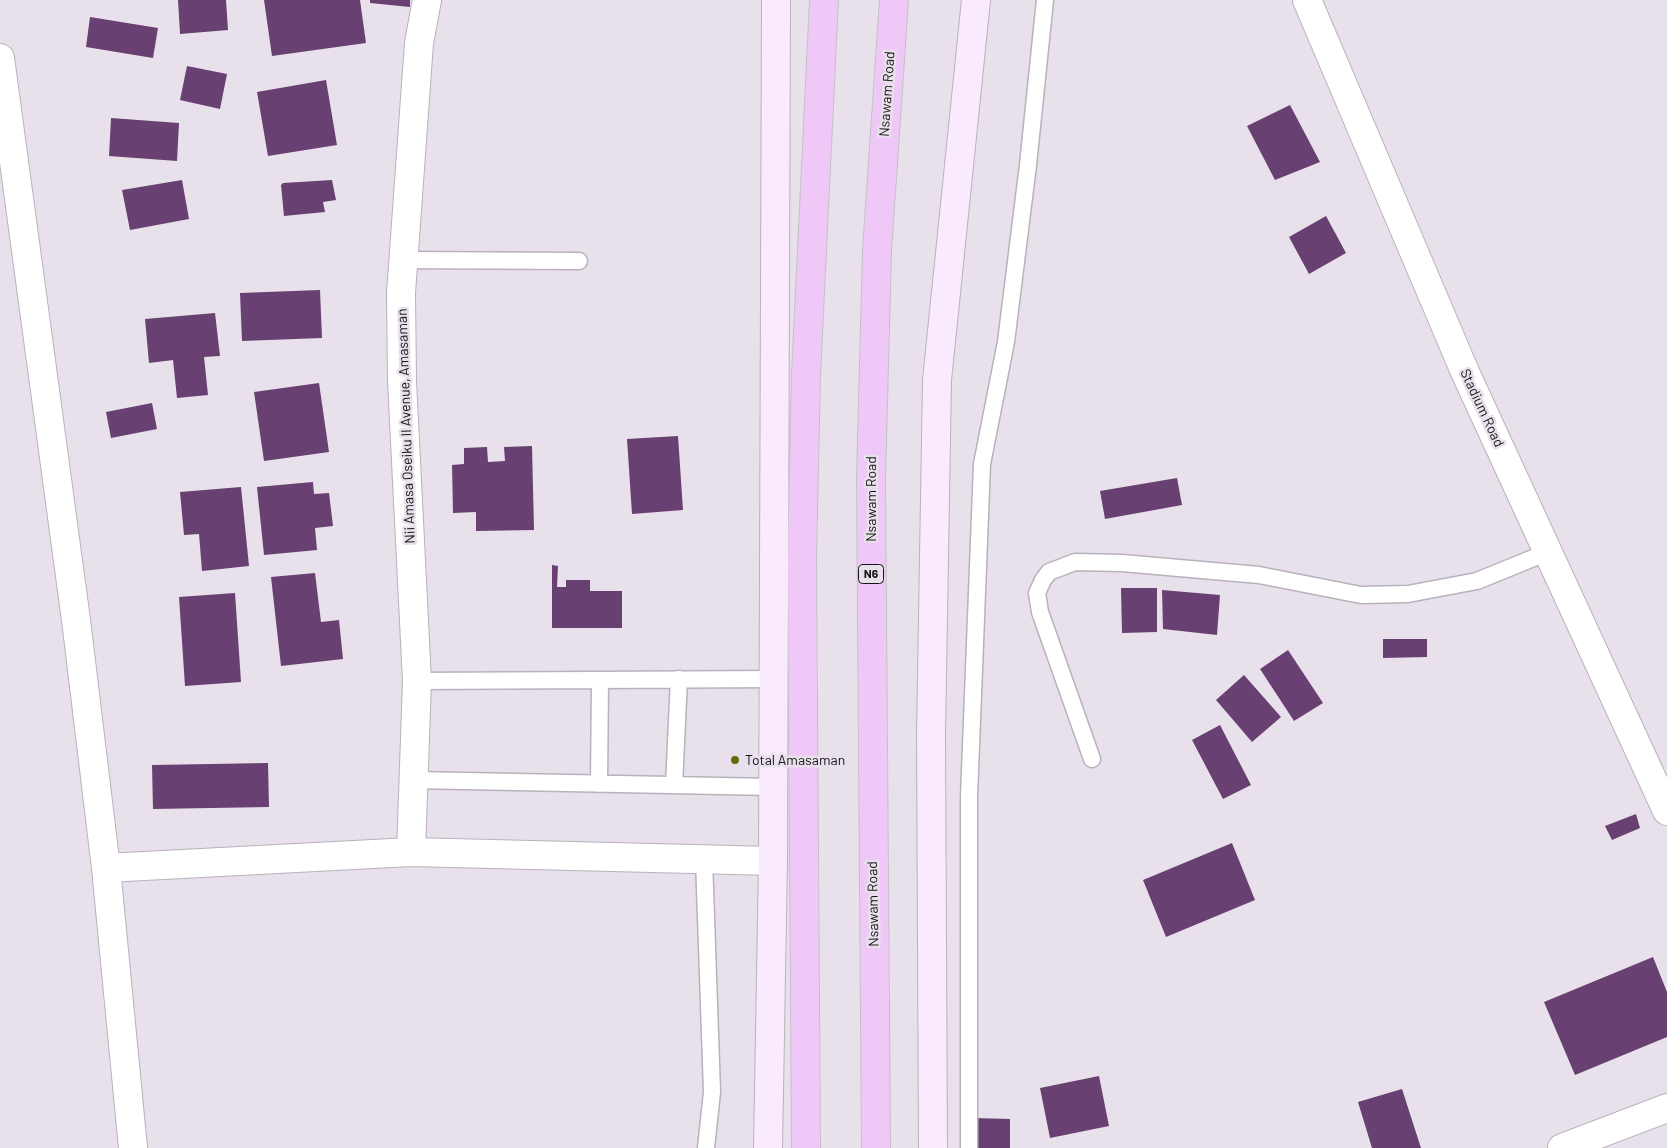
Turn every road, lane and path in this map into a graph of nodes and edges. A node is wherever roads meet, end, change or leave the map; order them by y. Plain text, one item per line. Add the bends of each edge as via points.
1 (427, 0) edge
2 (776, 0) edge
3 (824, 0) edge
4 (894, 0) edge
5 (976, 0) edge
6 (1045, 0) edge
7 (1307, 0) edge
8 (0, 58) edge
9 (403, 260) junction
10 (579, 261) dead end
11 (1548, 552) junction
12 (679, 679) junction
13 (773, 679) junction
14 (600, 680) junction
15 (416, 681) junction
16 (1092, 759) dead end
17 (414, 780) junction
18 (599, 784) junction
19 (674, 786) junction
20 (772, 787) junction
21 (1667, 811) edge
22 (411, 852) junction
23 (704, 859) junction
24 (773, 861) junction
25 (106, 868) junction
26 (1667, 1108) edge
27 (133, 1148) edge
28 (706, 1148) edge
29 (768, 1148) edge
30 (806, 1148) edge
31 (876, 1148) edge
32 (933, 1148) edge
33 (969, 1148) edge
34 (1562, 1148) edge

1 - 9 street, Nii Amasa Oseiku II Avenue, Amasaman via 419,43
2 - 13 main road
3 - 30 highway via 806,375 802,549
4 - 31 highway, Nsawam Road / N6 via 877,251 871,478
5 - 32 main road via 937,380 931,735
6 - 33 lane via 1006,342 982,464 969,797
7 - 11 street, Stadium Road via 1465,372
8 - 25 street
9 - 10 lane
9 - 15 street, Nii Amasa Oseiku II Avenue, Amasaman via 402,381
11 - 16 lane via 1477,581 1408,594 1361,595 1259,575 1122,563 1075,562 1049,572 1037,593 1040,612
11 - 21 street, Stadium Road
12 - 13 lane
12 - 14 lane
12 - 19 lane
13 - 20 main road
14 - 15 lane
14 - 18 lane
15 - 17 street, Nii Amasa Oseiku II Avenue, Amasaman
17 - 18 lane
17 - 22 street, Nii Amasa Oseiku II Avenue, Amasaman
18 - 19 lane
19 - 20 lane
20 - 24 main road
22 - 23 street
22 - 25 street
23 - 24 street
23 - 28 lane via 712,1092
24 - 29 main road
25 - 27 street
26 - 34 street

